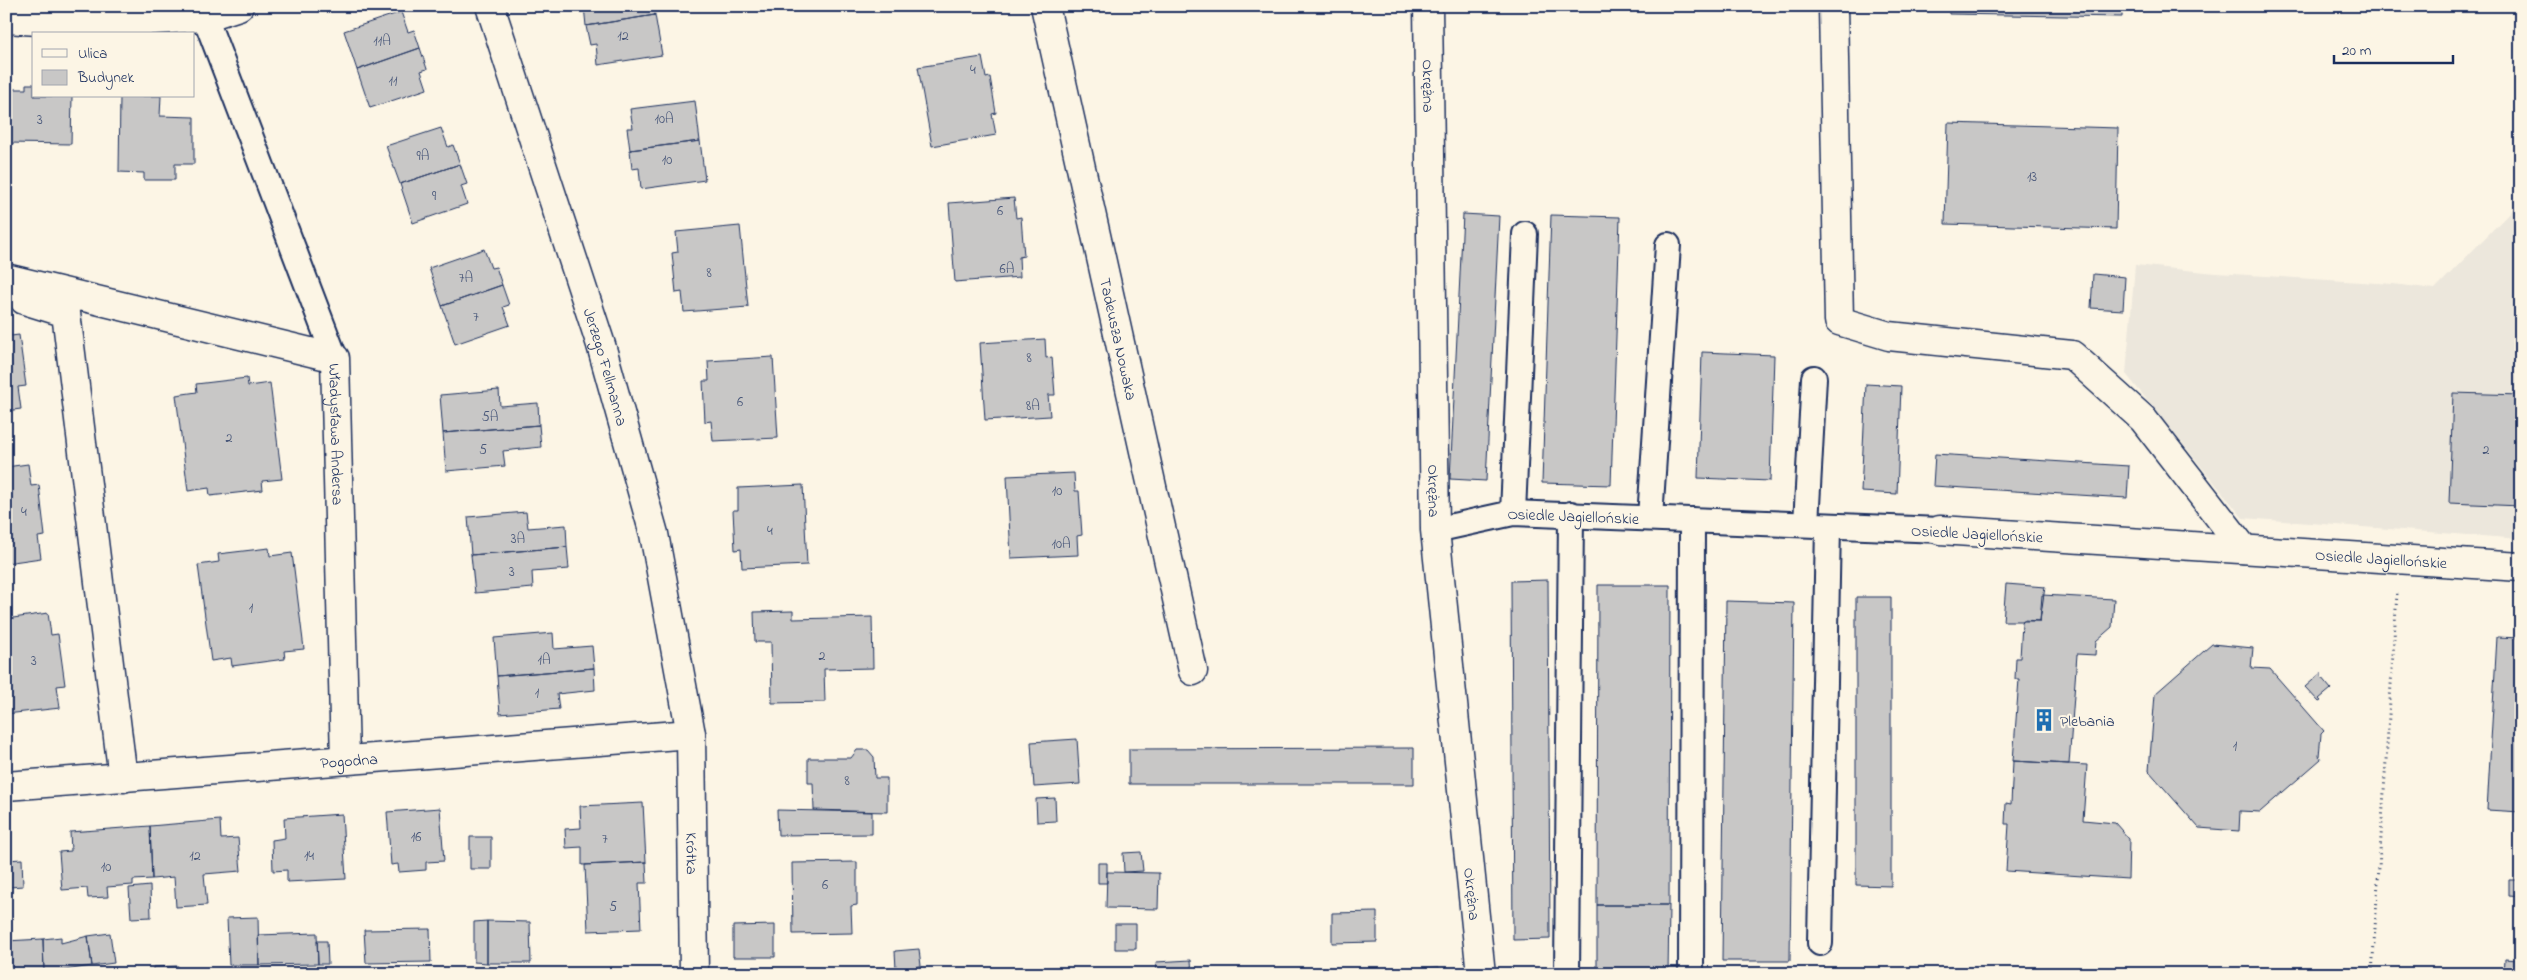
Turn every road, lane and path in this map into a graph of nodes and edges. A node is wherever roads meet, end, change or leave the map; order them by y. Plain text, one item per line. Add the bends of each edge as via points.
1 (239, 6) edge
2 (490, 6) edge
3 (1045, 6) edge
4 (1428, 6) edge
5 (1833, 6) edge
6 (205, 17) junction
7 (6, 19) edge
8 (1525, 234) dead end
9 (1668, 245) dead end
10 (6, 278) edge
11 (6, 295) edge
12 (335, 358) junction
13 (1814, 378) dead end
14 (1513, 513) junction
15 (1571, 514) junction
16 (1650, 518) junction
17 (1692, 520) junction
18 (1817, 525) junction
19 (1435, 530) junction
20 (1940, 530) joint
21 (2244, 549) junction
22 (2400, 560) junction
23 (2521, 567) edge
24 (1193, 671) dead end
25 (691, 734) junction
26 (345, 760) junction
27 (123, 778) junction
28 (6, 786) edge
29 (1820, 943) dead end
30 (694, 974) edge
31 (1481, 974) edge
32 (1567, 974) edge
33 (1691, 974) edge
34 (2372, 974) edge

1 - 6 street
2 - 25 street, Jerzego Fellmanna via 601,346 654,534
3 - 24 street, Tadeusza Nowaka
4 - 19 street, Okrężna
5 - 21 street via 1839,321 1889,336 2072,355 2142,419
6 - 7 street via 88,24
6 - 12 lane
8 - 14 lane
9 - 16 lane
10 - 12 street, Władysława Andersa
11 - 27 street via 66,313
12 - 26 street, Władysława Andersa
13 - 18 lane
14 - 15 lane, Osiedle Jagiellońskie
14 - 19 lane, Osiedle Jagiellońskie
15 - 16 lane, Osiedle Jagiellońskie
15 - 32 lane
16 - 17 lane, Osiedle Jagiellońskie
17 - 18 lane, Osiedle Jagiellońskie
17 - 33 lane
18 - 20 lane, Osiedle Jagiellońskie
18 - 29 lane
19 - 31 street, Okrężna
20 - 21 street, Osiedle Jagiellońskie
21 - 22 street, Osiedle Jagiellońskie
22 - 23 street, Osiedle Jagiellońskie
22 - 34 path
25 - 26 street, Pogodna
25 - 30 street, Krótka
26 - 27 street, Pogodna
27 - 28 street, Pogodna

